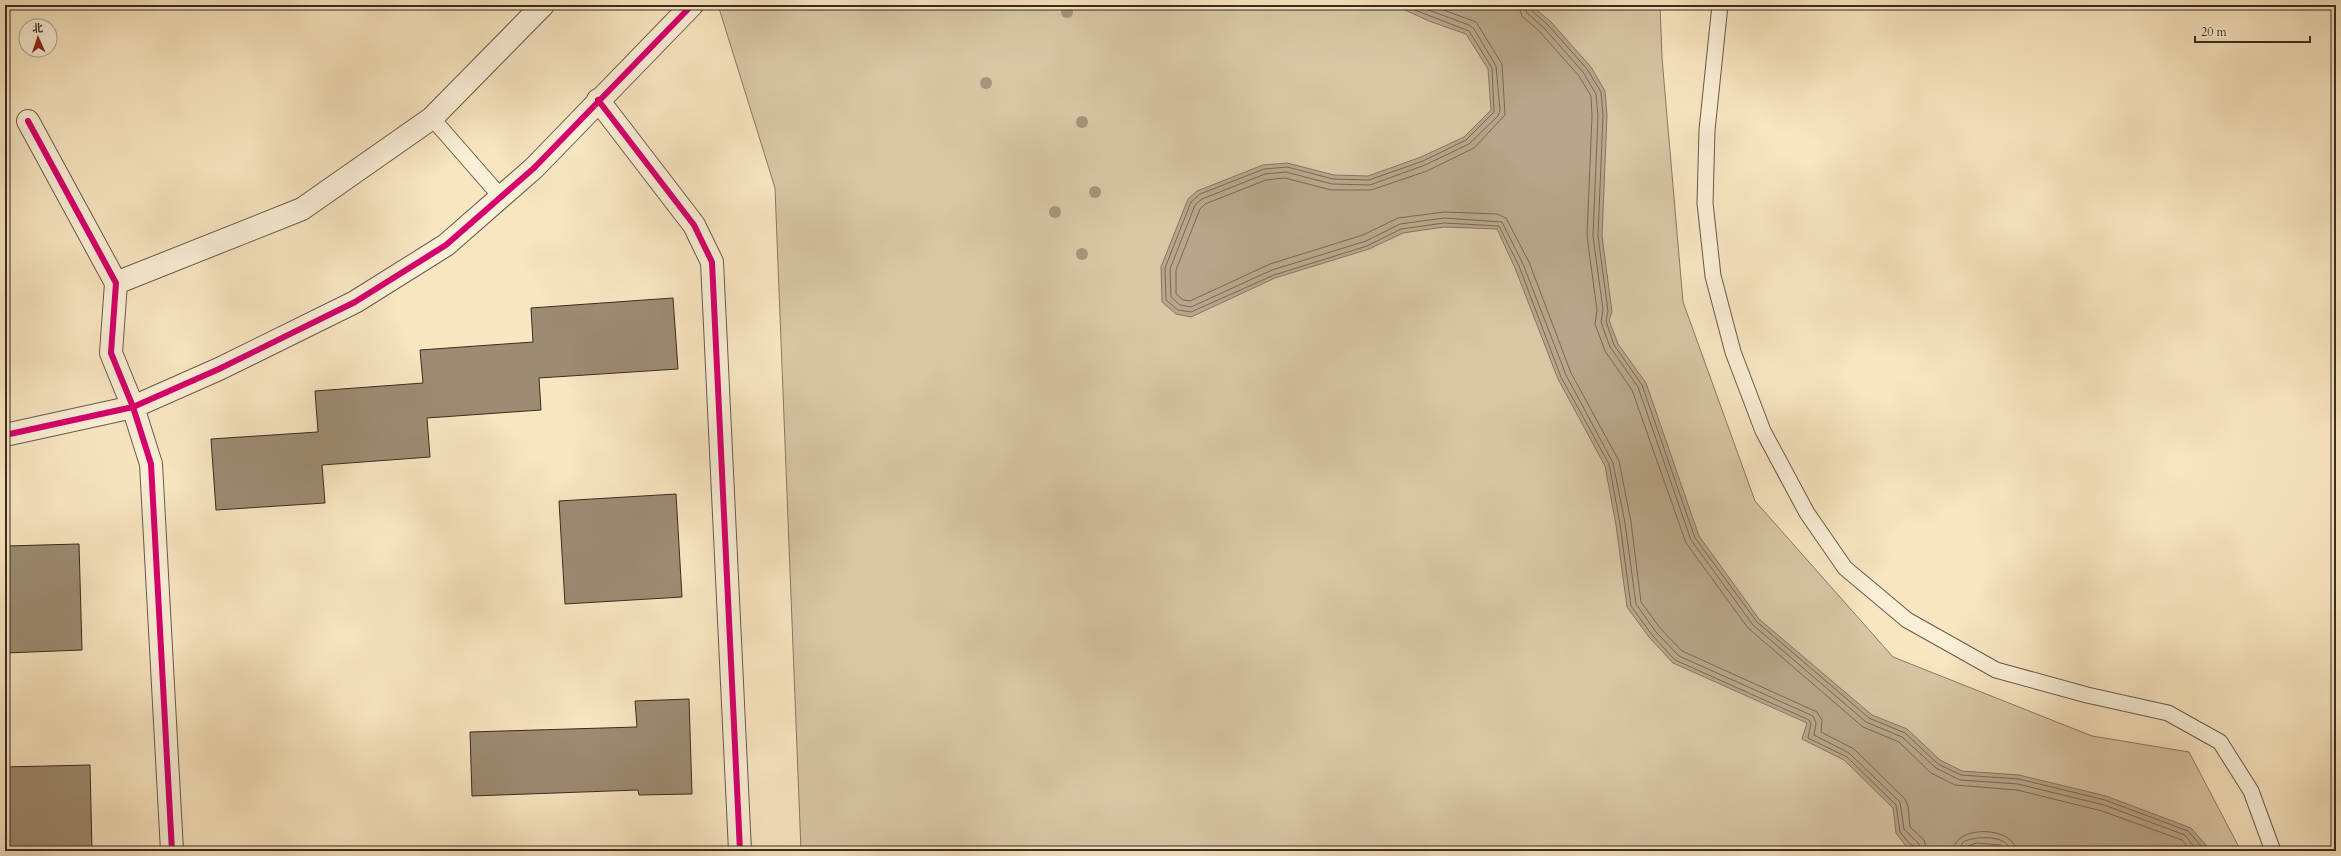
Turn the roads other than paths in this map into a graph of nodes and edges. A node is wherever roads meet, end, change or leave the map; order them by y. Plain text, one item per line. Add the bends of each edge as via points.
1 (543, 5) edge
2 (692, 5) edge
3 (1720, 5) edge
4 (598, 100) junction
5 (432, 118) junction
6 (28, 121) dead end
7 (501, 197) junction
8 (116, 283) junction
9 (133, 407) junction
10 (5, 435) edge
11 (172, 851) edge
12 (740, 851) edge
13 (2273, 851) edge

1 - 5 street
2 - 4 street
3 - 13 lane via 1706,145 1705,204 1713,276 1733,352 1763,431 1807,513 1846,568 1907,620 1996,670 2087,695 2168,713 2220,742 2251,791
4 - 7 street via 534,168
4 - 12 street via 694,225 712,262
5 - 7 lane
5 - 8 street via 302,209
6 - 8 street
7 - 9 street via 446,245 354,302 219,369
8 - 9 street via 111,353
9 - 10 street
9 - 11 street via 151,464

